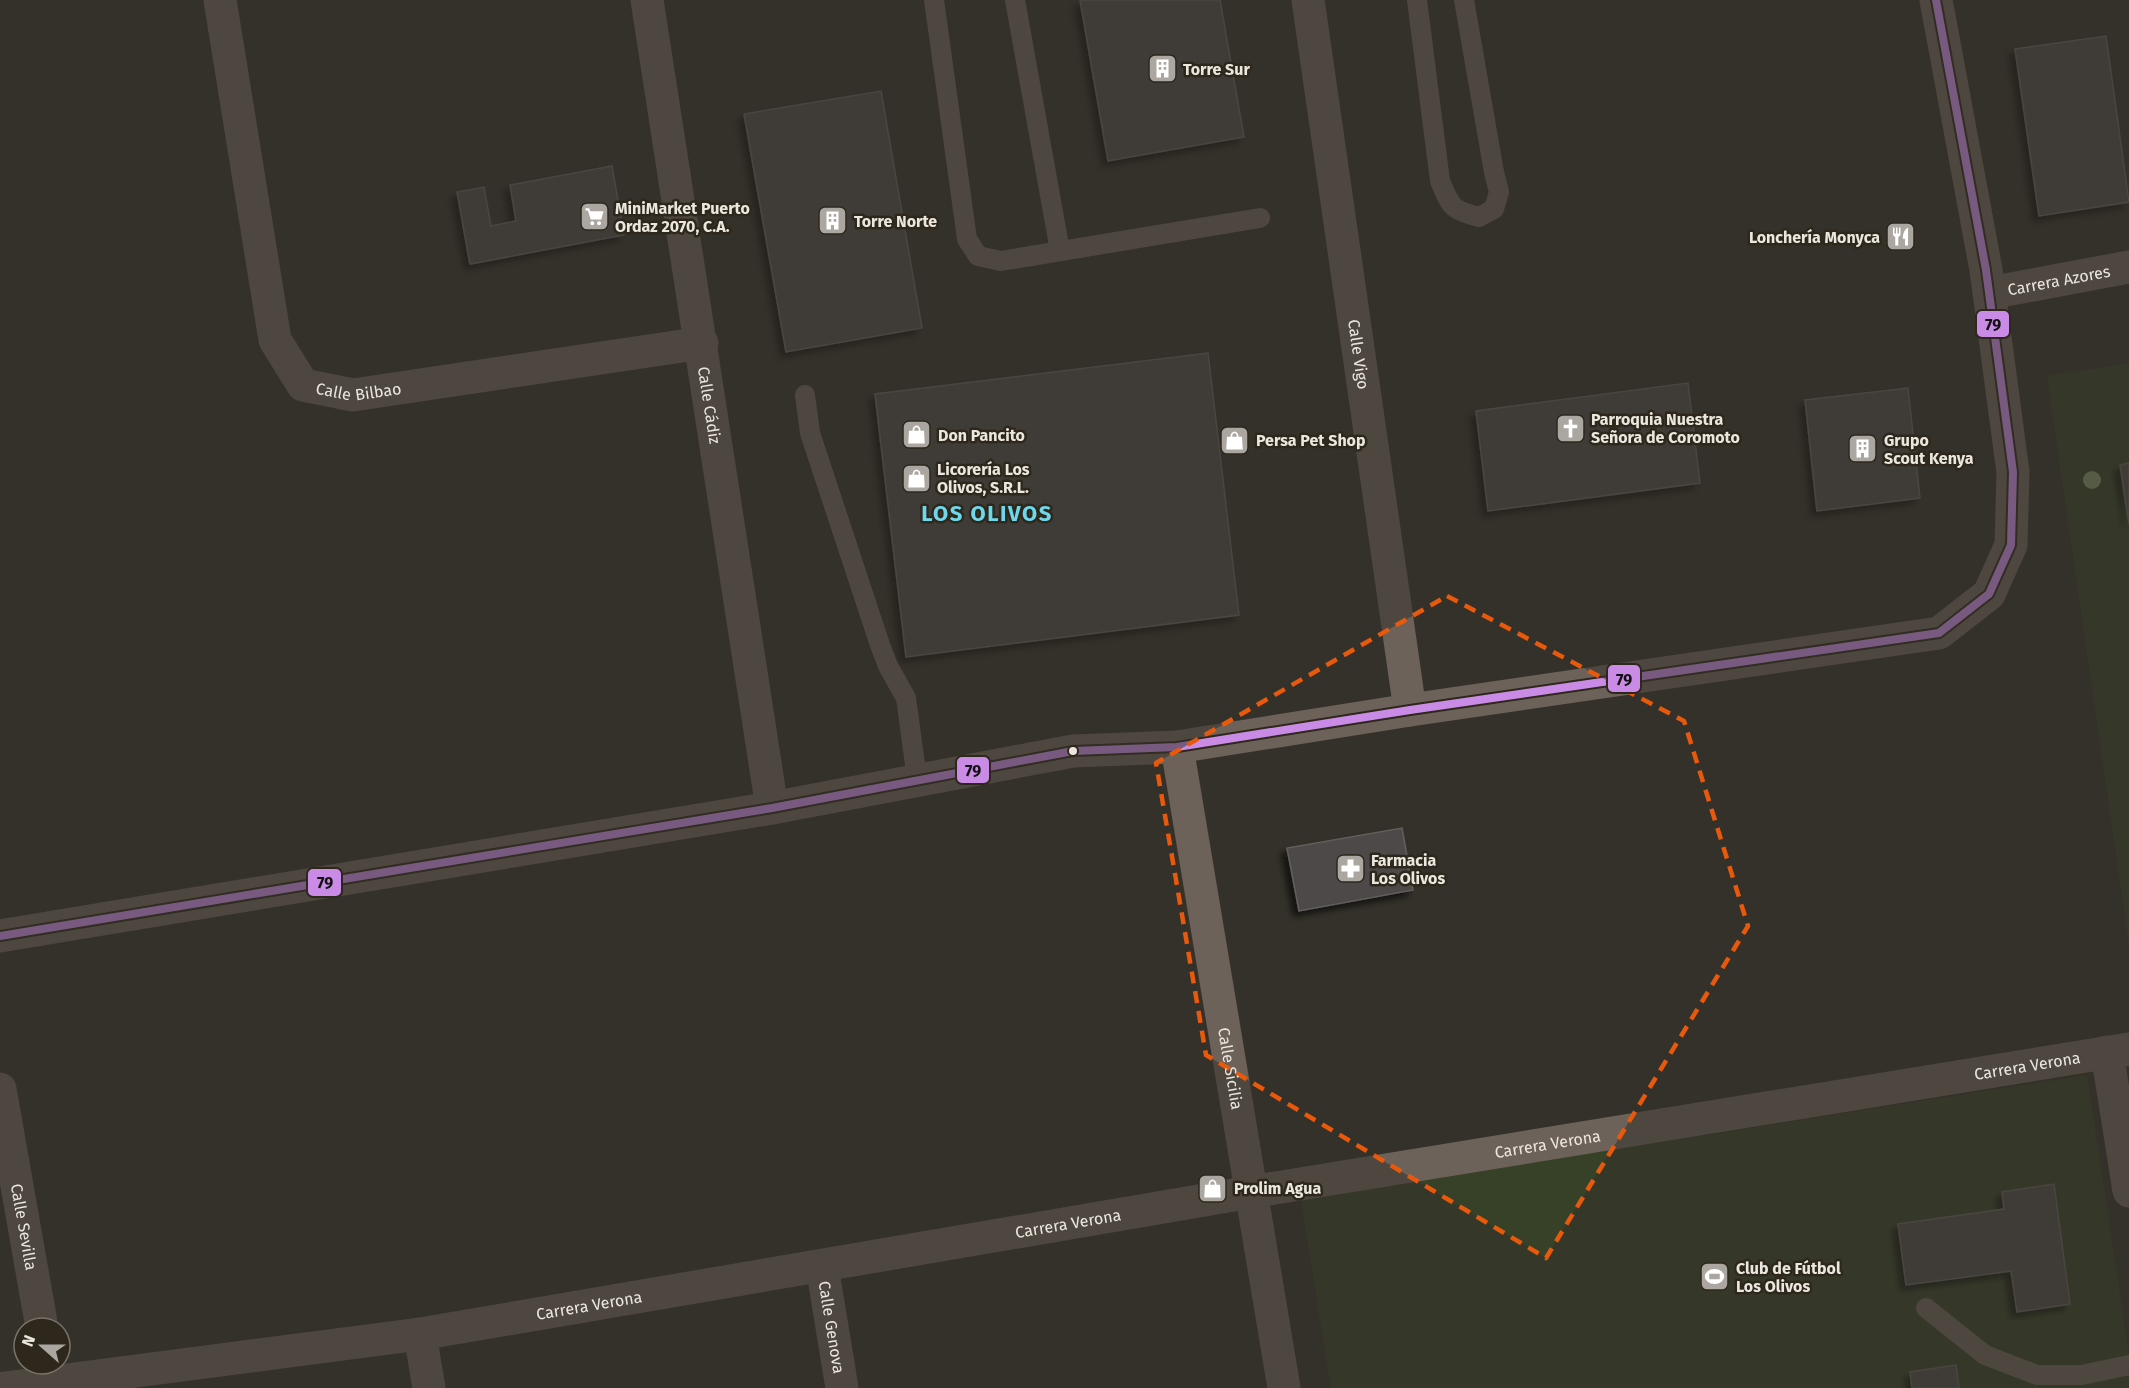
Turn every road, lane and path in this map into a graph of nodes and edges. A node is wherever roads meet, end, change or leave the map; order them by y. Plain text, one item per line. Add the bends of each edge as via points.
1 (220, 0) edge
2 (647, 0) edge
3 (934, 0) edge
4 (1015, 0) edge
5 (1308, 0) edge
6 (1417, 0) edge
7 (1464, 0) edge
8 (1936, 0) edge
9 (1260, 218) dead end
10 (1060, 251) junction
11 (2129, 267) edge
12 (1990, 293) junction
13 (702, 343) junction
14 (805, 395) dead end
15 (1410, 710) junction
16 (1177, 747) junction
17 (917, 780) junction
18 (772, 808) junction
19 (0, 936) edge
20 (2118, 1050) edge
21 (0, 1089) edge
22 (2129, 1191) edge
23 (1251, 1192) junction
24 (822, 1266) junction
25 (1926, 1308) dead end
26 (40, 1316) edge
27 (420, 1334) junction
28 (2129, 1365) edge
29 (50, 1378) edge
30 (5, 1388) edge
31 (429, 1388) edge
32 (842, 1388) edge
33 (1284, 1388) edge

1 - 13 street, Calle Bilbao via 275,340 303,385 353,395
2 - 13 street, Calle Cádiz
3 - 10 lane via 967,239 978,256 1001,261
4 - 10 lane
5 - 15 street, Calle Vigo
6 - 7 lane via 1440,180 1451,205 1460,213 1479,217 1494,209 1499,192
8 - 12 street
9 - 10 lane
11 - 12 street, Carrera Azores
12 - 15 street via 2013,472 2011,545 1989,594 1939,633
13 - 18 street, Calle Cádiz
14 - 17 lane via 810,434 879,645 906,698
15 - 16 street
16 - 17 street via 1073,751
16 - 23 street, Calle Sicilia
17 - 18 street
18 - 19 street
20 - 22 street
20 - 23 street, Carrera Verona
21 - 26 street, Calle Sevilla
23 - 24 street, Carrera Verona
23 - 33 street, Calle Sicilia
24 - 27 street, Carrera Verona
24 - 32 street, Calle Genova
25 - 28 lane via 1984,1355 2037,1375 2082,1375
27 - 29 street, Carrera Verona
27 - 31 street
29 - 30 street, Carrera Verona

